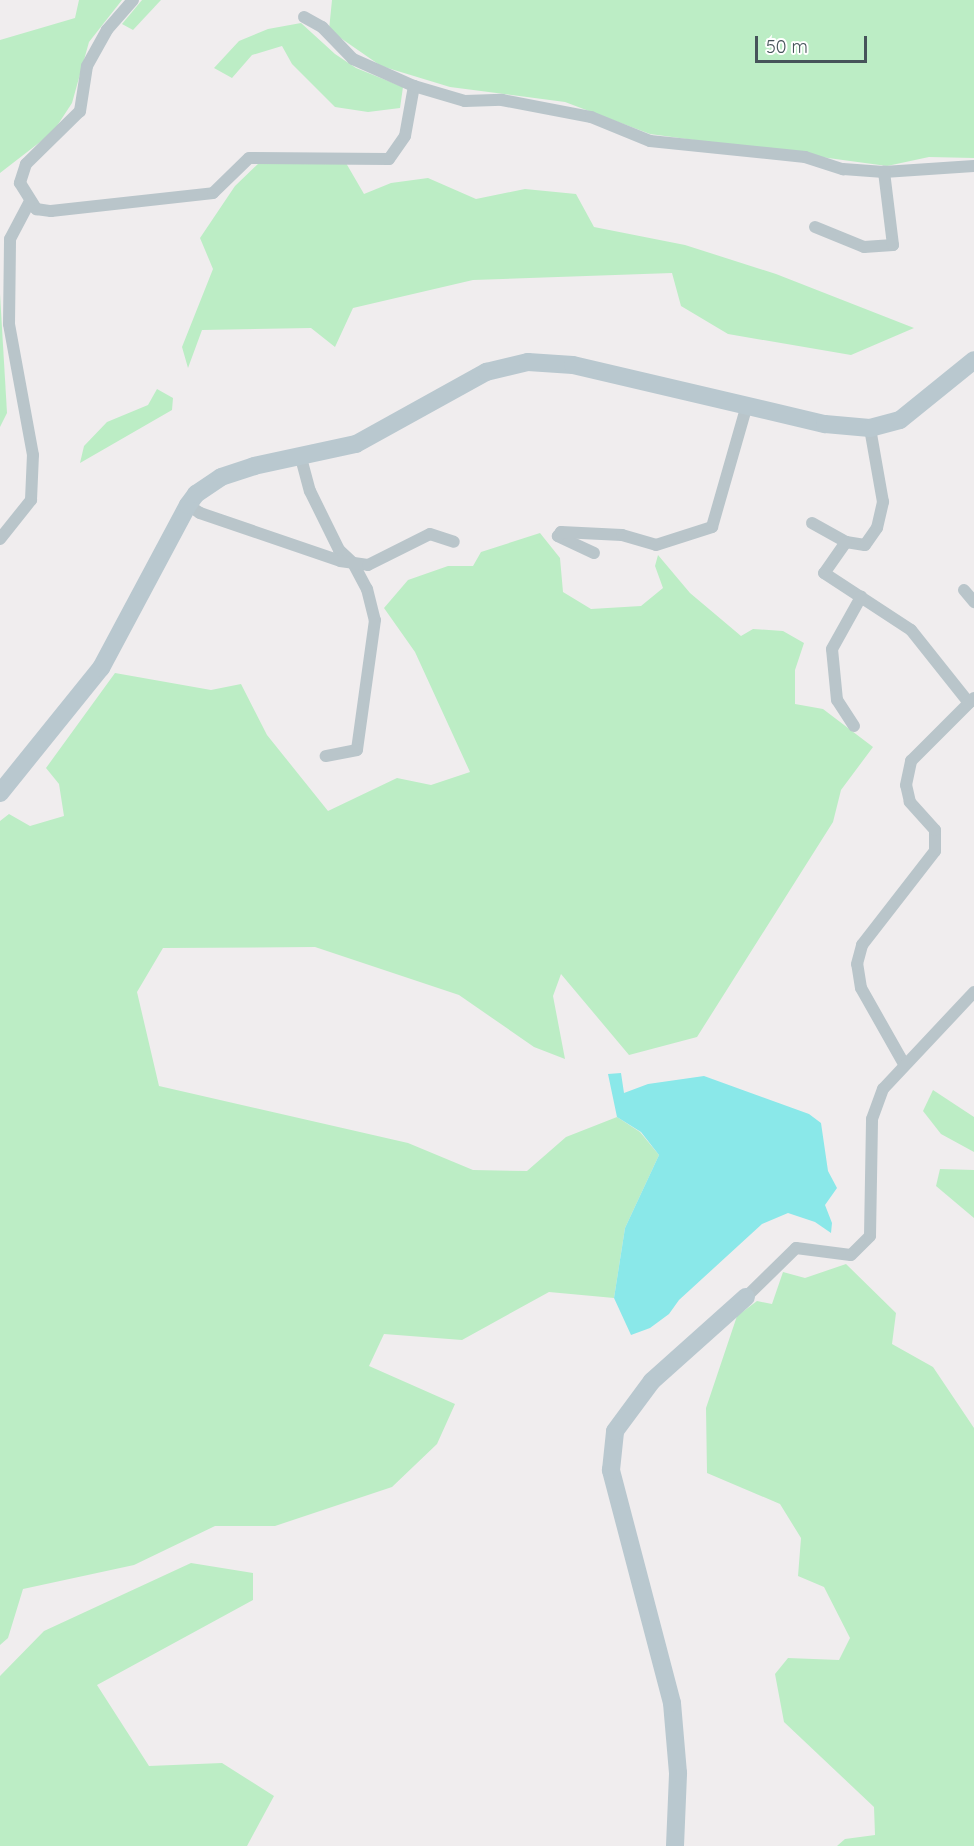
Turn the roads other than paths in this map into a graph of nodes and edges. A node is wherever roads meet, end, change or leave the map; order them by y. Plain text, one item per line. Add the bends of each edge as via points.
1 (133, 0) edge
2 (304, 17) dead end
3 (414, 86) junction
4 (974, 166) edge
5 (884, 172) junction
6 (29, 203) junction
7 (815, 227) dead end
8 (974, 360) edge
9 (747, 405) junction
10 (870, 428) junction
11 (300, 459) junction
12 (188, 505) junction
13 (812, 523) dead end
14 (0, 539) edge
15 (454, 542) dead end
16 (846, 542) junction
17 (594, 553) dead end
18 (353, 563) junction
19 (964, 590) dead end
20 (861, 597) junction
21 (974, 602) edge
22 (971, 700) edge
23 (854, 726) dead end
24 (326, 756) dead end
25 (0, 793) edge
26 (974, 992) edge
27 (904, 1064) junction
28 (746, 1297) joint
29 (675, 1846) edge

1 - 6 street via 107,30 87,66 80,111 26,164 20,183
2 - 3 street via 322,27 353,60
3 - 5 street via 465,100 502,100 591,117 650,141 805,157 843,169
3 - 6 street via 405,136 389,159 249,158 213,194 51,211 36,209
4 - 5 street
5 - 7 street via 893,245 864,247
6 - 14 street via 10,239 9,324 33,455 31,500
8 - 10 street via 900,420
9 - 10 street via 825,424
9 - 11 street via 573,365 528,362 486,372 356,444
9 - 17 street via 712,527 656,545 622,535 561,532 558,536
10 - 16 street via 883,502 877,528 865,545
11 - 12 street via 254,466 221,477 196,494
11 - 18 street via 309,491 339,550
12 - 18 street via 200,513
12 - 25 street via 101,668
13 - 16 street
15 - 18 street via 430,534 368,565
16 - 20 street via 824,573
18 - 24 street via 367,589 375,620 357,750
19 - 21 street
20 - 22 street via 911,630
20 - 23 street via 832,649 837,700
22 - 27 street via 911,761 906,785 910,802 934,830 935,850 862,945 857,964 861,988
26 - 27 street via 920,1054
27 - 28 street via 883,1089 872,1119 870,1236 850,1255 796,1248
28 - 29 street via 652,1381 615,1431 611,1470 672,1703 678,1773

